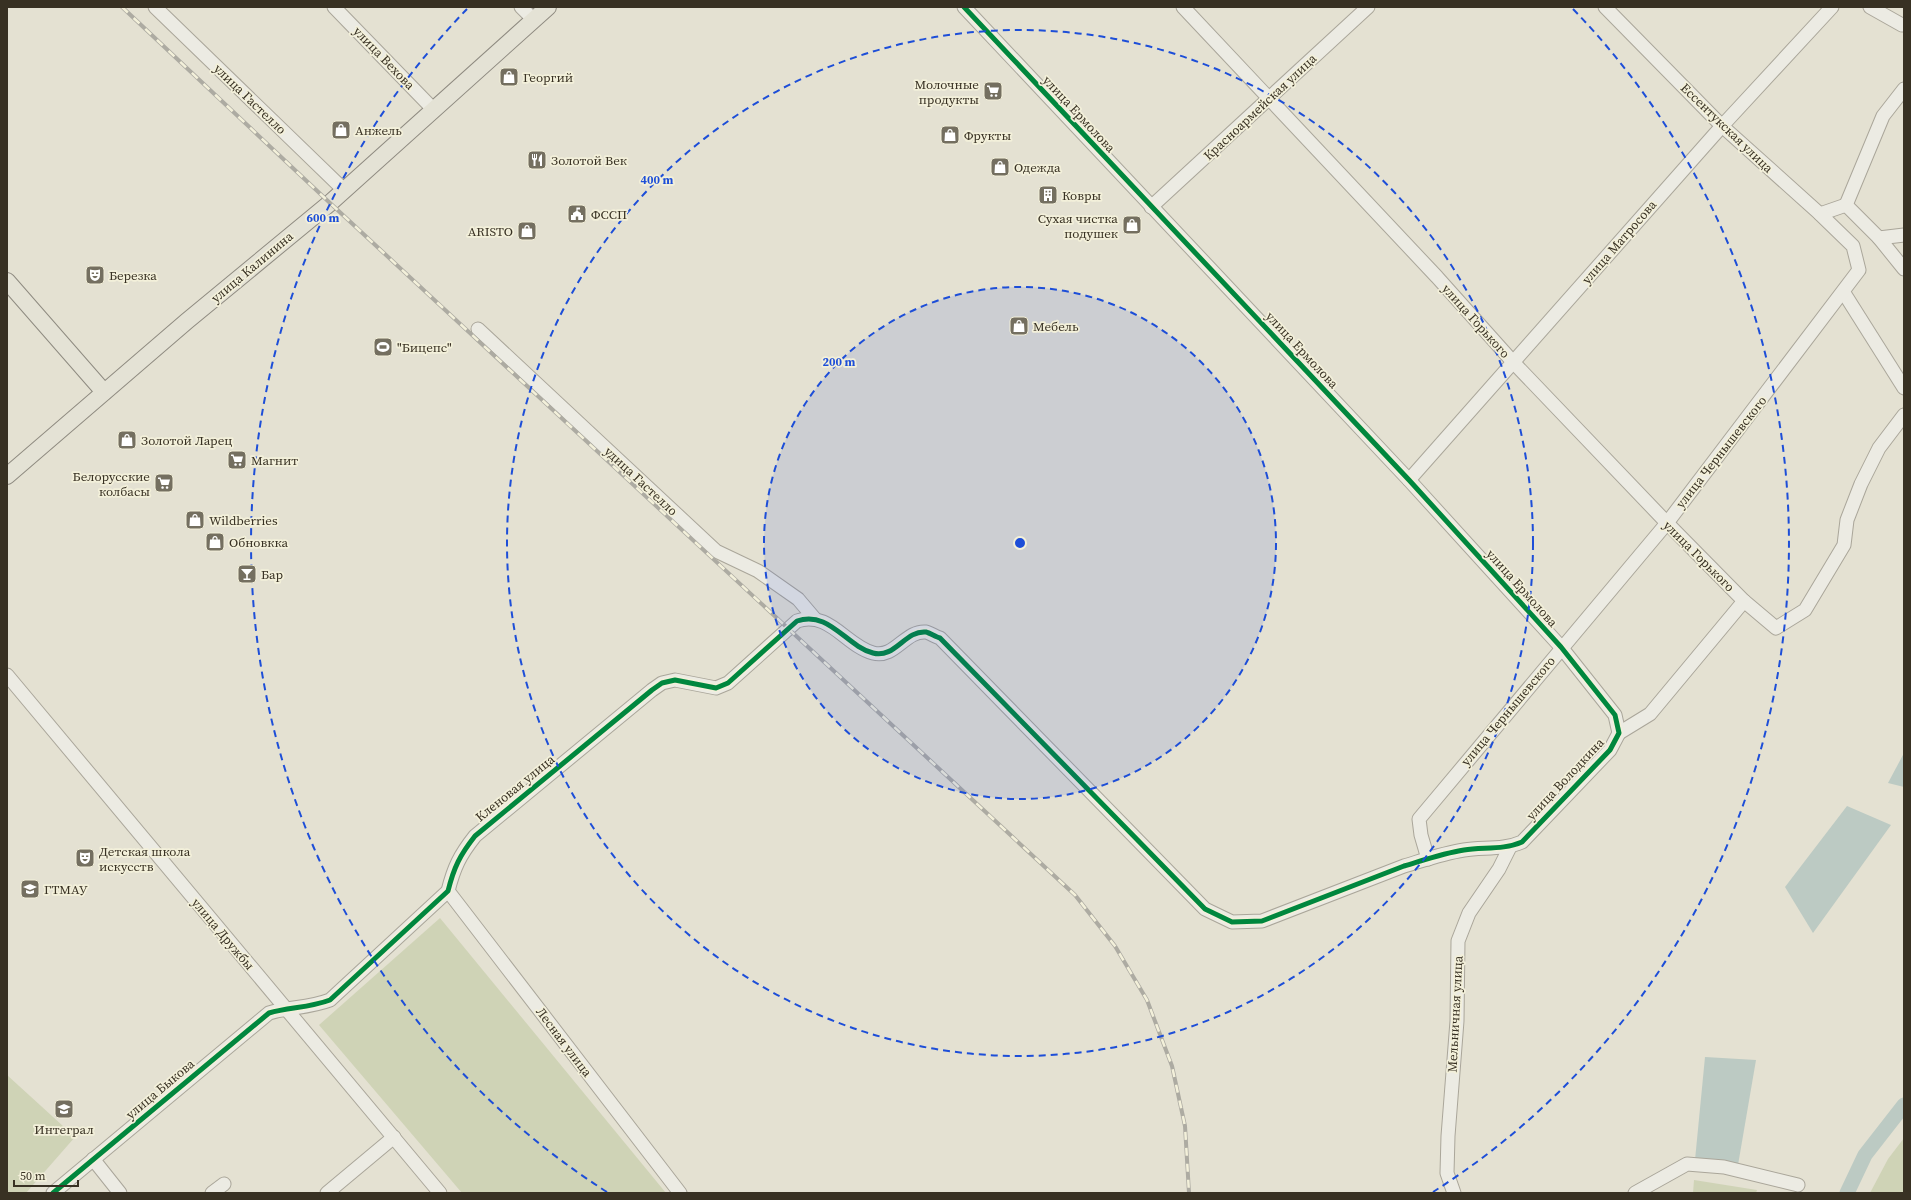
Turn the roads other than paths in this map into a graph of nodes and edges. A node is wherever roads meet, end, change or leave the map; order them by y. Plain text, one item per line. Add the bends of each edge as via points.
1 (155, 7) edge
2 (334, 7) edge
3 (521, 7) edge
4 (548, 7) edge
5 (964, 7) edge
6 (1183, 7) edge
7 (1368, 7) edge
8 (1605, 7) edge
9 (1832, 7) edge
10 (1870, 7) edge
11 (534, 20) junction
12 (1903, 26) edge
13 (1904, 89) edge
14 (1269, 100) junction
15 (433, 109) junction
16 (1722, 126) junction
17 (344, 190) junction
18 (1846, 205) junction
19 (1151, 208) junction
20 (1820, 214) junction
21 (1904, 235) edge
22 (1878, 238) junction
23 (1853, 246) joint
24 (1904, 269) edge
25 (7, 281) edge
26 (1844, 293) junction
27 (478, 329) dead end
28 (1513, 362) junction
29 (1904, 388) edge
30 (104, 392) junction
31 (1904, 415) edge
32 (7, 476) edge
33 (1410, 480) junction
34 (1667, 523) junction
35 (1744, 601) junction
36 (815, 619) junction
37 (1561, 647) junction
38 (7, 675) edge
39 (1615, 715) joint
40 (1619, 733) junction
41 (1510, 847) junction
42 (1428, 859) junction
43 (448, 890) junction
44 (285, 1008) junction
45 (394, 1137) junction
46 (93, 1159) junction
47 (224, 1184) dead end
48 (1798, 1185) dead end
49 (53, 1193) edge
50 (120, 1193) edge
51 (212, 1193) edge
52 (327, 1193) edge
53 (440, 1193) edge
54 (680, 1193) edge
55 (1454, 1193) edge
56 (1636, 1193) edge

1 - 17 street, улица Гастелло
2 - 15 street, улица Вехова
3 - 11 street
4 - 11 main road, улица Калинина
5 - 19 street, улица Ермолова
6 - 14 street, улица Горького
7 - 14 street, Красноармейская улица
8 - 16 street, Ессентукская улица
9 - 16 street, улица Матросова
10 - 12 street
11 - 15 main road, улица Калинина
13 - 18 street via 1883,116
14 - 19 street, Красноармейская улица
14 - 28 street, улица Горького via 1438,277
15 - 17 main road, улица Калинина
16 - 20 street, Ессентукская улица
16 - 28 street, улица Матросова
17 - 30 main road, улица Калинина
18 - 20 street
18 - 22 street
19 - 33 street, улица Ермолова
20 - 23 street, Ессентукская улица
21 - 22 street
22 - 24 street
23 - 26 street, улица Чернышевского via 1859,270
25 - 30 main road
26 - 29 street
26 - 34 street, улица Чернышевского
27 - 36 street, удица Гастелло via 716,551 758,570 798,599
28 - 33 street, улица Матросова
28 - 34 street, улица Горького
30 - 32 main road, улица Калинина
31 - 35 street, улица Горького via 1879,448 1847,520 1844,545 1805,610 1776,628
33 - 37 street, улица Ермолова
34 - 35 street, улица Горького
34 - 37 street, улица Чернышевского
35 - 40 street, улица Володкина via 1650,714
36 - 42 street via 832,626 860,649 875,654 888,653 911,636 925,632 940,638 1205,909 1232,922 1262,921
36 - 43 street, Кленовая улица via 805,618 798,621 728,683 716,688 675,680 662,682 475,836 454,867
37 - 39 street, улица Ермолова
37 - 42 street, улица Чернышевского via 1419,819
38 - 44 street, улица Дружбы
39 - 40 street, улица Володкина
40 - 41 street, улица Володкина via 1610,750 1522,842
41 - 42 street via 1463,850
41 - 55 street, Мельничная улица via 1499,869 1469,913 1458,941 1457,1022 1447,1172
43 - 44 street via 330,1000 303,1008
43 - 54 street, Лесная улица
44 - 45 street, улица Дружбы
44 - 46 street, улица Быкова via 269,1013
45 - 52 street
45 - 53 street, улица Дружбы
46 - 49 street, улица Быкова
46 - 50 street
47 - 51 street
48 - 56 street via 1724,1167 1687,1164

